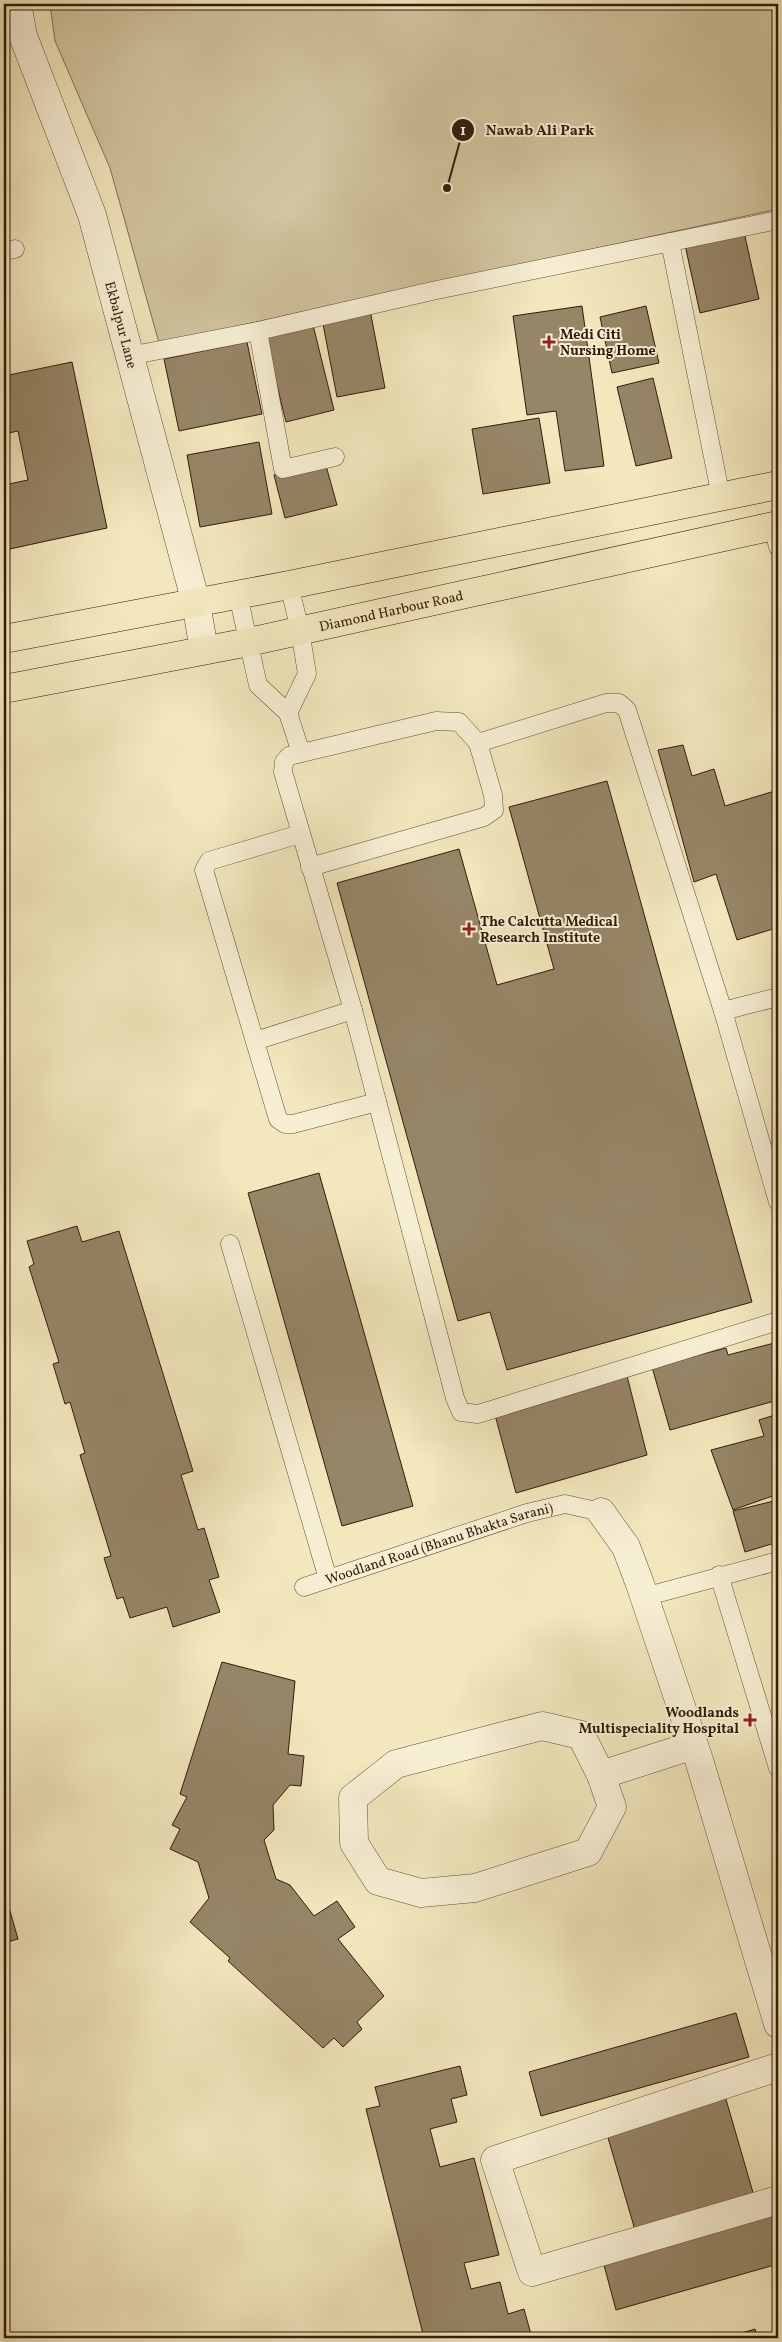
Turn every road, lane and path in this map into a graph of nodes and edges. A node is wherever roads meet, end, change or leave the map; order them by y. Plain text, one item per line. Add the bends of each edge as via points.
1 (17, 4) edge
2 (778, 220) edge
3 (670, 242) junction
4 (258, 331) junction
5 (129, 356) junction
6 (335, 457) dead end
7 (778, 485) edge
8 (720, 497) junction
9 (776, 533) edge
10 (289, 585) junction
11 (238, 594) junction
12 (196, 603) junction
13 (300, 630) junction
14 (4, 639) edge
15 (249, 642) junction
16 (204, 650) junction
17 (4, 689) edge
18 (288, 713) junction
19 (478, 743) junction
20 (301, 753) junction
21 (300, 834) junction
22 (310, 867) junction
23 (778, 996) edge
24 (353, 1010) junction
25 (723, 1010) junction
26 (255, 1041) junction
27 (377, 1102) junction
28 (778, 1202) edge
29 (230, 1244) dead end
30 (778, 1321) edge
31 (601, 1512) joint
32 (778, 1561) edge
33 (719, 1575) junction
34 (328, 1579) junction
35 (304, 1587) dead end
36 (644, 1597) junction
37 (694, 1745) junction
38 (778, 1768) edge
39 (601, 1775) junction
40 (778, 2024) edge
41 (778, 2067) edge
42 (778, 2200) edge

1 - 5 street, Ekbalpur Lane via 23,36 92,216
2 - 3 lane
3 - 4 lane
3 - 8 lane
4 - 5 lane
4 - 6 lane via 283,468
5 - 12 street, Ekbalpur Lane
7 - 8 main road
8 - 10 main road
9 - 13 main road, Diamond Harbour Road
10 - 11 main road
10 - 13 lane
11 - 12 main road
11 - 15 lane
12 - 14 main road
12 - 16 street, Ekbalpur Lane
13 - 15 main road, Diamond Harbour Road
13 - 18 lane via 307,674
15 - 16 main road, Diamond Harbour Road
15 - 18 lane via 258,685
16 - 17 main road, Diamond Harbour Road
18 - 20 lane
19 - 20 lane via 459,722 436,721
19 - 22 lane via 493,795 494,810 484,817
19 - 25 lane via 606,704 620,703 627,710
20 - 21 lane via 289,756 284,762 283,772
21 - 22 lane
21 - 26 lane via 209,861 204,870
22 - 24 lane
23 - 25 lane
24 - 26 lane
24 - 27 lane
25 - 28 lane
26 - 27 lane via 278,1119 285,1124
27 - 30 lane via 461,1412 478,1414
29 - 34 lane
31 - 34 lane, Woodland Road (Bhanu Bhakta Sarani) via 565,1504 528,1513
31 - 36 street, Woodland Road (Bhanu Bhakta Sarani) via 626,1547
32 - 33 lane
33 - 36 lane
33 - 38 lane
34 - 35 lane, Woodland Road (Bhanu Bhakta Sarani)
36 - 37 street, Woodland Road (Bhanu Bhakta Sarani)
37 - 39 street
37 - 40 street, Woodland Road (Bhanu Bhakta Sarani)
39 - 39 street via 612,1807 588,1852 475,1888 421,1893 378,1880 354,1843 353,1798 396,1764 542,1726 580,1734
41 - 42 street via 495,2160 532,2272

